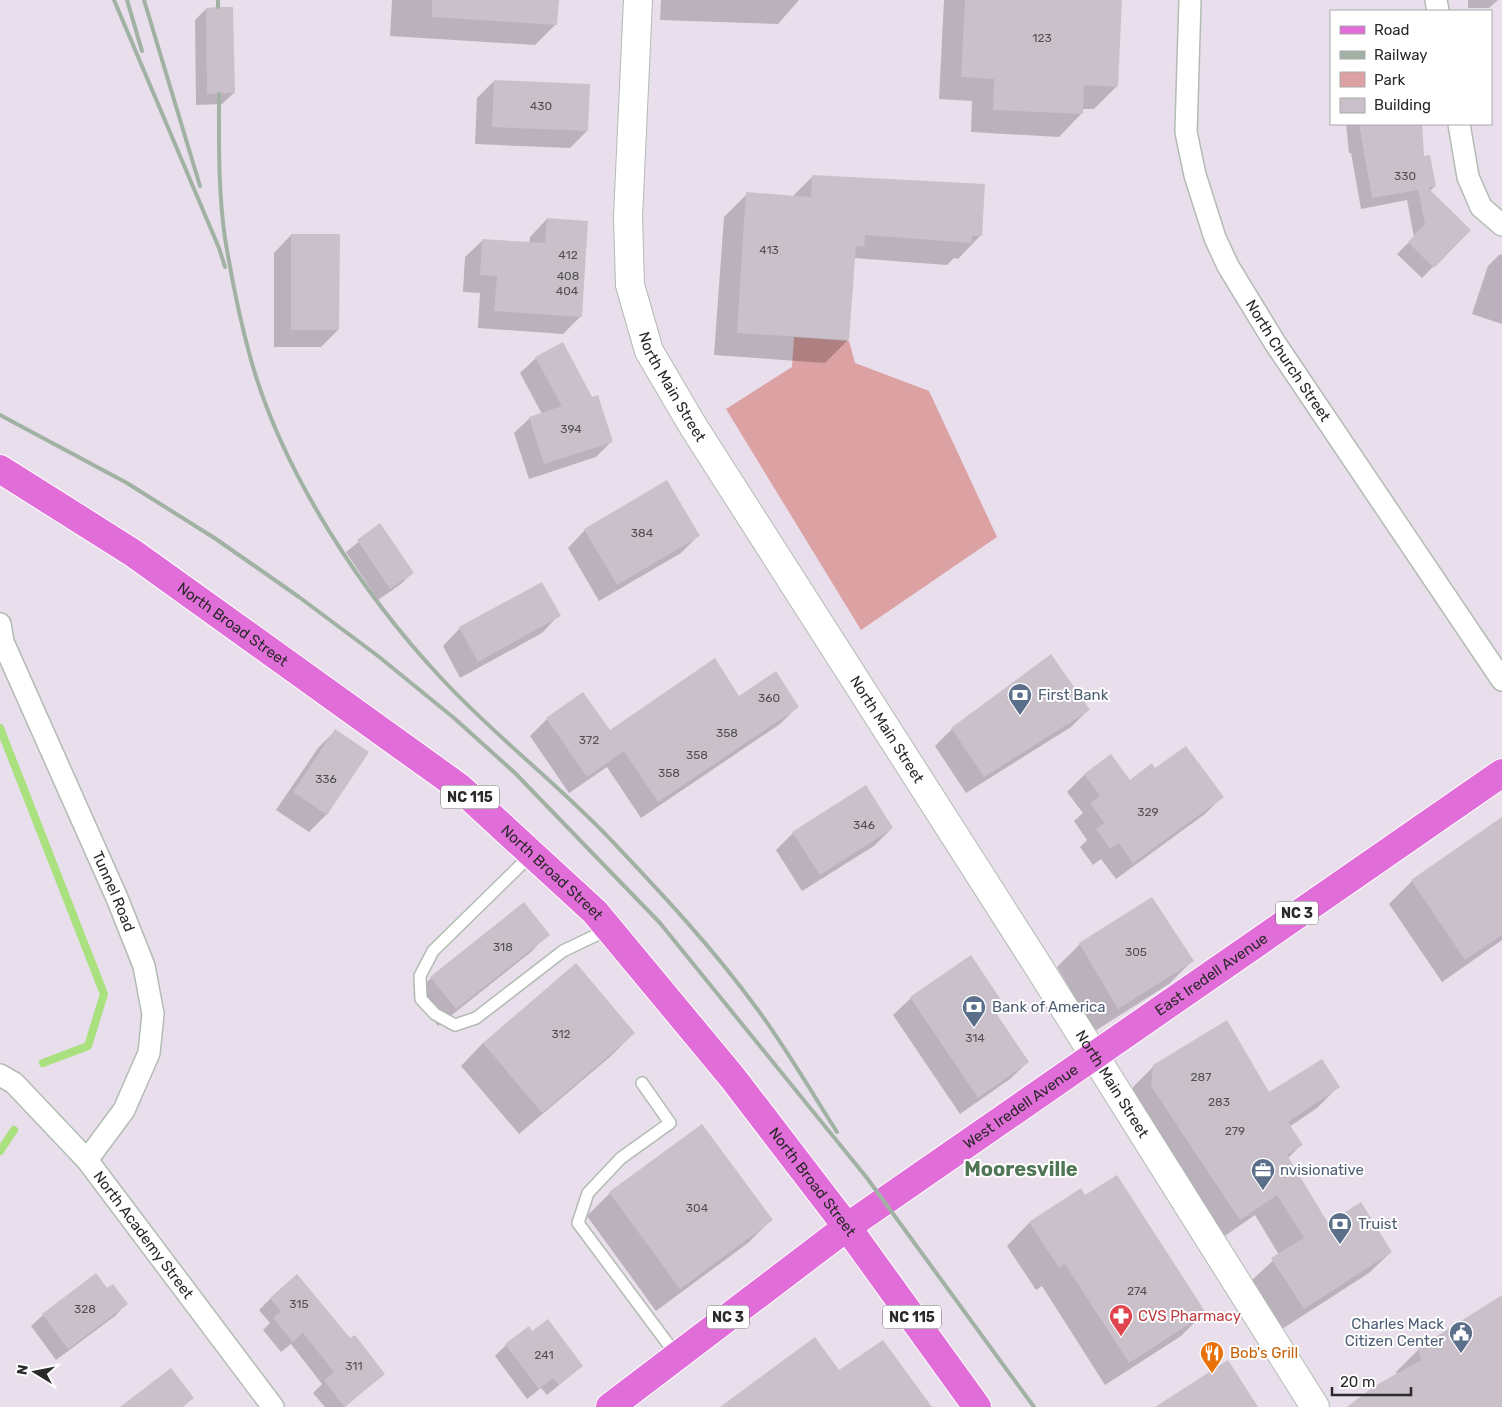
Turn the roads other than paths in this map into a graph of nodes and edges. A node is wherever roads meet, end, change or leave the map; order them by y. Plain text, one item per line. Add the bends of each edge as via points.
1 (638, 0) edge
2 (1190, 0) edge
3 (1458, 125) edge
4 (1502, 225) edge
5 (0, 469) edge
6 (0, 624) edge
7 (1502, 680) edge
8 (1502, 773) edge
9 (532, 854) junction
10 (609, 929) junction
11 (1093, 1054) junction
12 (0, 1075) edge
13 (642, 1082) dead end
14 (87, 1160) junction
15 (847, 1226) junction
16 (677, 1356) junction
17 (273, 1407) edge
18 (610, 1407) edge
19 (977, 1407) edge
20 (1315, 1407) edge

1 - 11 main road, North Main Street via 628,217 630,285 649,351 693,426
2 - 7 street, North Church Street via 1186,132 1195,175 1228,266 1275,343
3 - 4 street via 1474,192 1481,207
5 - 9 main road, North Broad Street / NC 115 via 133,552 299,671 459,788
6 - 14 street, Tunnel Road via 3,642 144,966 153,1014 149,1053 124,1110
8 - 11 main road, East Iredell Avenue / NC 3
9 - 10 main road, North Broad Street / NC 115
9 - 10 lane via 433,951 420,976 421,999 435,1014 454,1025 476,1018 563,951
10 - 15 main road, North Broad Street / NC 115 via 732,1077
11 - 15 main road, West Iredell Avenue / NC 3
11 - 20 main road, North Main Street
12 - 14 street, North Academy Street via 14,1083
13 - 16 lane via 670,1124 621,1158 588,1193 578,1223
14 - 17 street, North Academy Street
15 - 16 main road, West Iredell Avenue / NC 3
15 - 19 main road, North Broad Street / NC 115
16 - 18 main road, West Iredell Avenue / NC 3

